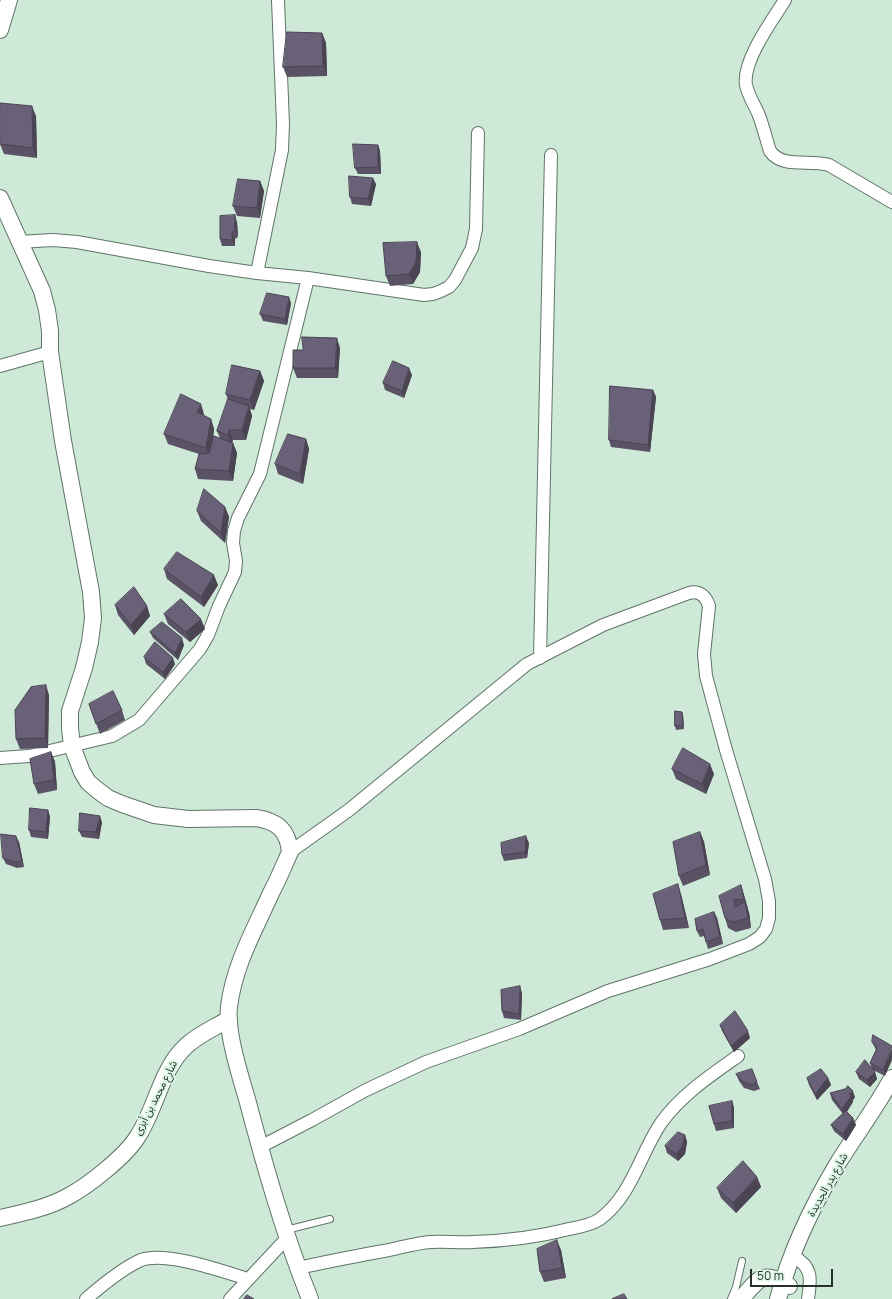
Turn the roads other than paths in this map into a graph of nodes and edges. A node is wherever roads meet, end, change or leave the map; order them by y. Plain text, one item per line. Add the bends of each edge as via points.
1 (9, 0) edge
2 (278, 0) edge
3 (785, 0) edge
4 (0, 30) edge
5 (478, 133) dead end
6 (551, 155) dead end
7 (0, 198) edge
8 (892, 202) edge
9 (19, 242) junction
10 (257, 273) junction
11 (308, 278) junction
12 (50, 352) junction
13 (0, 366) edge
14 (540, 658) junction
15 (72, 746) junction
16 (0, 758) edge
17 (290, 852) junction
18 (229, 1019) junction
19 (738, 1056) dead end
20 (892, 1078) edge
21 (892, 1094) edge
22 (260, 1147) junction
23 (0, 1218) edge
24 (330, 1218) dead end
25 (286, 1234) junction
26 (796, 1258) junction
27 (742, 1261) dead end
28 (298, 1268) junction
29 (248, 1279) junction
30 (785, 1289) edge
31 (86, 1299) edge
32 (230, 1299) edge
33 (310, 1299) edge
34 (731, 1299) edge
35 (740, 1299) edge
36 (778, 1299) edge
37 (808, 1299) edge

1 - 4 street
2 - 10 street via 282,150
3 - 8 street via 753,54 747,72 749,94 770,151 782,161 829,165
5 - 11 street via 474,239 460,272 449,287 441,292 424,295
6 - 14 street
7 - 9 street
9 - 10 street via 77,242
9 - 12 street via 48,310
10 - 11 street
11 - 15 street via 260,474 234,531 235,572 208,635 200,649 139,720 112,736
12 - 13 street
12 - 15 street via 63,441 91,592 93,618 84,668 70,711
14 - 17 street via 527,664 349,810
14 - 22 street via 603,625 689,593 698,593 708,600 704,654 706,676 765,879 769,902 766,929 760,937 749,944 608,991 519,1029 426,1062
15 - 16 street via 29,756
15 - 17 street via 88,782 108,798 154,815 188,819 265,820 282,830
17 - 18 street via 244,952 235,977
18 - 22 street via 242,1083
18 - 23 street, شارع محمد بن أبزى via 195,1038 185,1047 160,1090 137,1138 106,1168 67,1198
19 - 28 street via 680,1101 662,1122 623,1194 599,1220 589,1225 508,1240 432,1242
20 - 26 street, شارع بدر الجديدة via 815,1205
21 - 26 street, شارع بدر الجديدة via 840,1172
22 - 25 street
24 - 25 lane
25 - 28 street
25 - 29 street
26 - 30 street, شارع بدر الجديدة
26 - 37 street via 809,1272 811,1283
27 - 34 lane
28 - 33 street
29 - 31 street via 170,1258 152,1258 131,1266
29 - 32 street
30 - 35 street via 770,1277 759,1278
30 - 36 street, شارع بدر الجديدة

